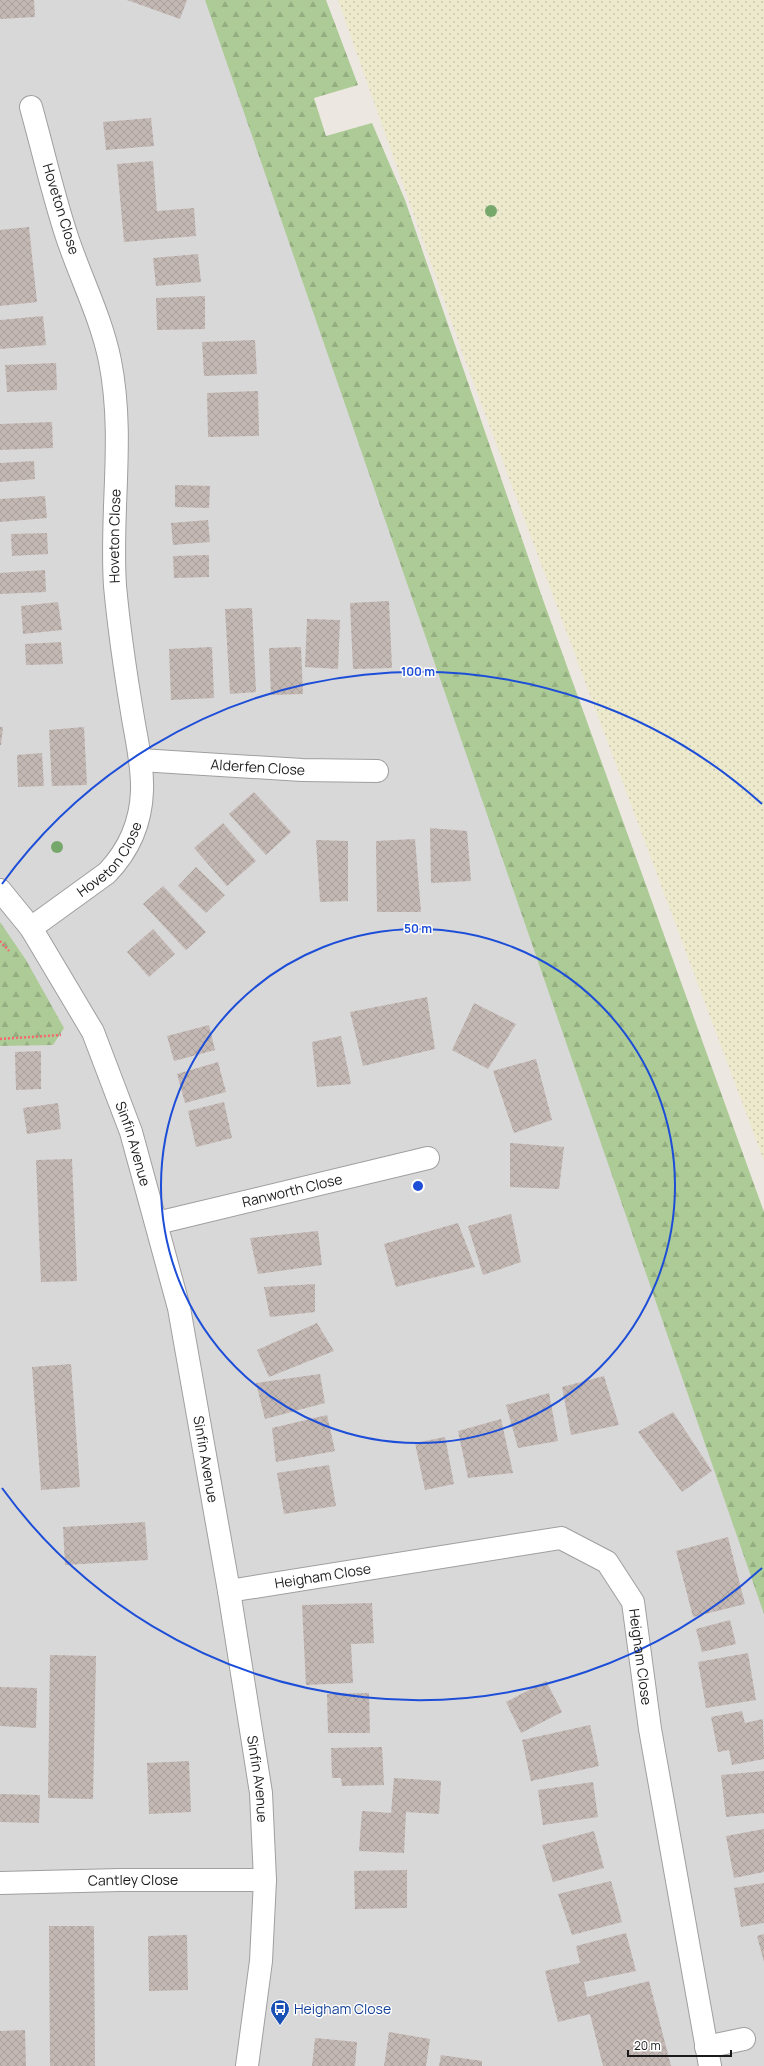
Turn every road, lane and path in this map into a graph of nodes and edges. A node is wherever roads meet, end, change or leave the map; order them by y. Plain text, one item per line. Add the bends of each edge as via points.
1 (32, 107) dead end
2 (140, 760) junction
3 (377, 771) dead end
4 (0, 890) edge
5 (31, 928) junction
6 (93, 1032) junction
7 (0, 1039) edge
8 (428, 1158) dead end
9 (157, 1223) junction
10 (229, 1591) junction
11 (265, 1880) junction
12 (0, 1883) edge
13 (744, 2039) dead end
14 (708, 2056) edge
15 (247, 2066) edge

1 - 2 street, Hoveton Close via 67,237 106,342 112,374 118,434 114,529 115,584 119,632
2 - 3 street, Alderfen Close via 302,770
2 - 5 street, Hoveton Close via 140,809 136,828 125,851 107,873
4 - 5 street, Sinfin Avenue
5 - 6 street, Sinfin Avenue
6 - 7 path
6 - 9 street, Sinfin Avenue via 131,1132
8 - 9 street, Ranworth Close
9 - 10 street, Sinfin Avenue via 179,1308
10 - 11 street, Sinfin Avenue via 261,1793
10 - 14 street, Heigham Close via 561,1538 607,1562 633,1602 650,1729
11 - 12 street, Cantley Close
11 - 15 street, Sinfin Avenue via 260,1962
13 - 14 street, Heigham Close

